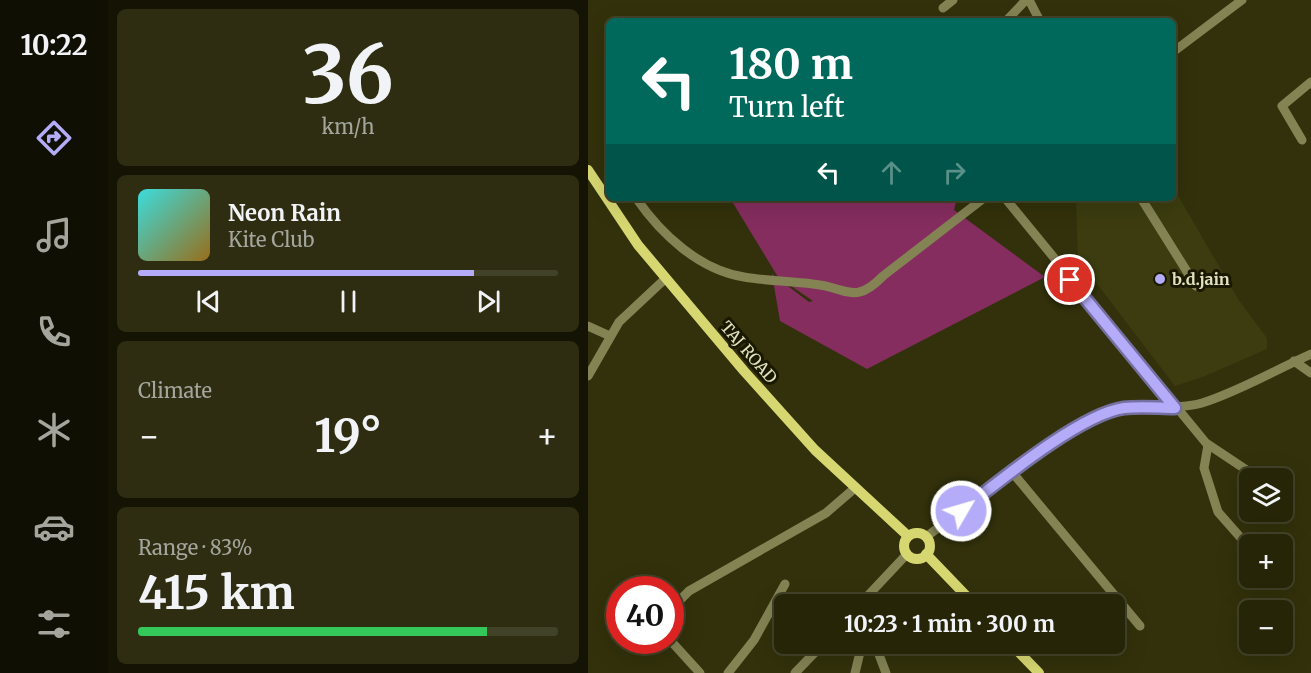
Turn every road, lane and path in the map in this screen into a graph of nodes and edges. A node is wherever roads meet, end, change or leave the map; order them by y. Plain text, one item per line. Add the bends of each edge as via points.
1 (953, 0) edge
2 (1027, 0) edge
3 (1242, 0) edge
4 (944, 8) dead end
5 (1009, 18) edge
6 (1038, 18) edge
7 (1176, 50) edge
8 (1311, 82) edge
9 (1302, 140) dead end
10 (588, 170) edge
11 (606, 197) edge
12 (609, 201) edge
13 (638, 201) edge
14 (1007, 201) edge
15 (1143, 201) edge
16 (970, 203) edge
17 (666, 278) junction
18 (1196, 286) dead end
19 (588, 326) edge
20 (610, 336) junction
21 (1311, 354) edge
22 (1294, 361) junction
23 (1311, 373) edge
24 (588, 375) edge
25 (1175, 408) junction
26 (1209, 445) junction
27 (1244, 468) edge
28 (1012, 472) junction
29 (855, 488) junction
30 (908, 536) junction
31 (1239, 536) edge
32 (926, 537) junction
33 (907, 554) junction
34 (926, 554) junction
35 (785, 584) dead end
36 (871, 594) edge
37 (964, 594) edge
38 (684, 596) edge
39 (1140, 627) dead end
40 (683, 654) edge
41 (813, 654) edge
42 (860, 654) edge
43 (879, 654) edge
44 (1021, 654) edge
45 (700, 673) edge
46 (728, 673) edge
47 (795, 673) edge
48 (855, 673) edge
49 (886, 673) edge
50 (1039, 673) edge

1 - 4 street
2 - 5 street
2 - 6 street
3 - 7 street
8 - 9 street via 1282,106
10 - 11 main road, TAJ ROAD
12 - 17 main road, TAJ ROAD
13 - 16 street via 678,244 729,273 857,293 871,288
14 - 25 street
15 - 18 street
17 - 20 street via 628,313
17 - 29 main road, TAJ ROAD via 815,450
19 - 20 street
20 - 24 street
21 - 22 street
22 - 23 street
22 - 25 street via 1202,403
25 - 26 street
25 - 28 street via 1125,408 1109,412
26 - 27 street
26 - 31 street via 1204,468 1218,512
28 - 32 street
28 - 39 street
29 - 30 main road, TAJ ROAD
29 - 38 street via 826,513
30 - 32 main road via 915,533
30 - 33 main road via 904,547
32 - 34 main road
33 - 34 main road via 917,558
33 - 36 street
34 - 37 main road
35 - 46 street via 754,640
40 - 45 street
41 - 47 street
42 - 48 street
43 - 49 street
44 - 50 main road

